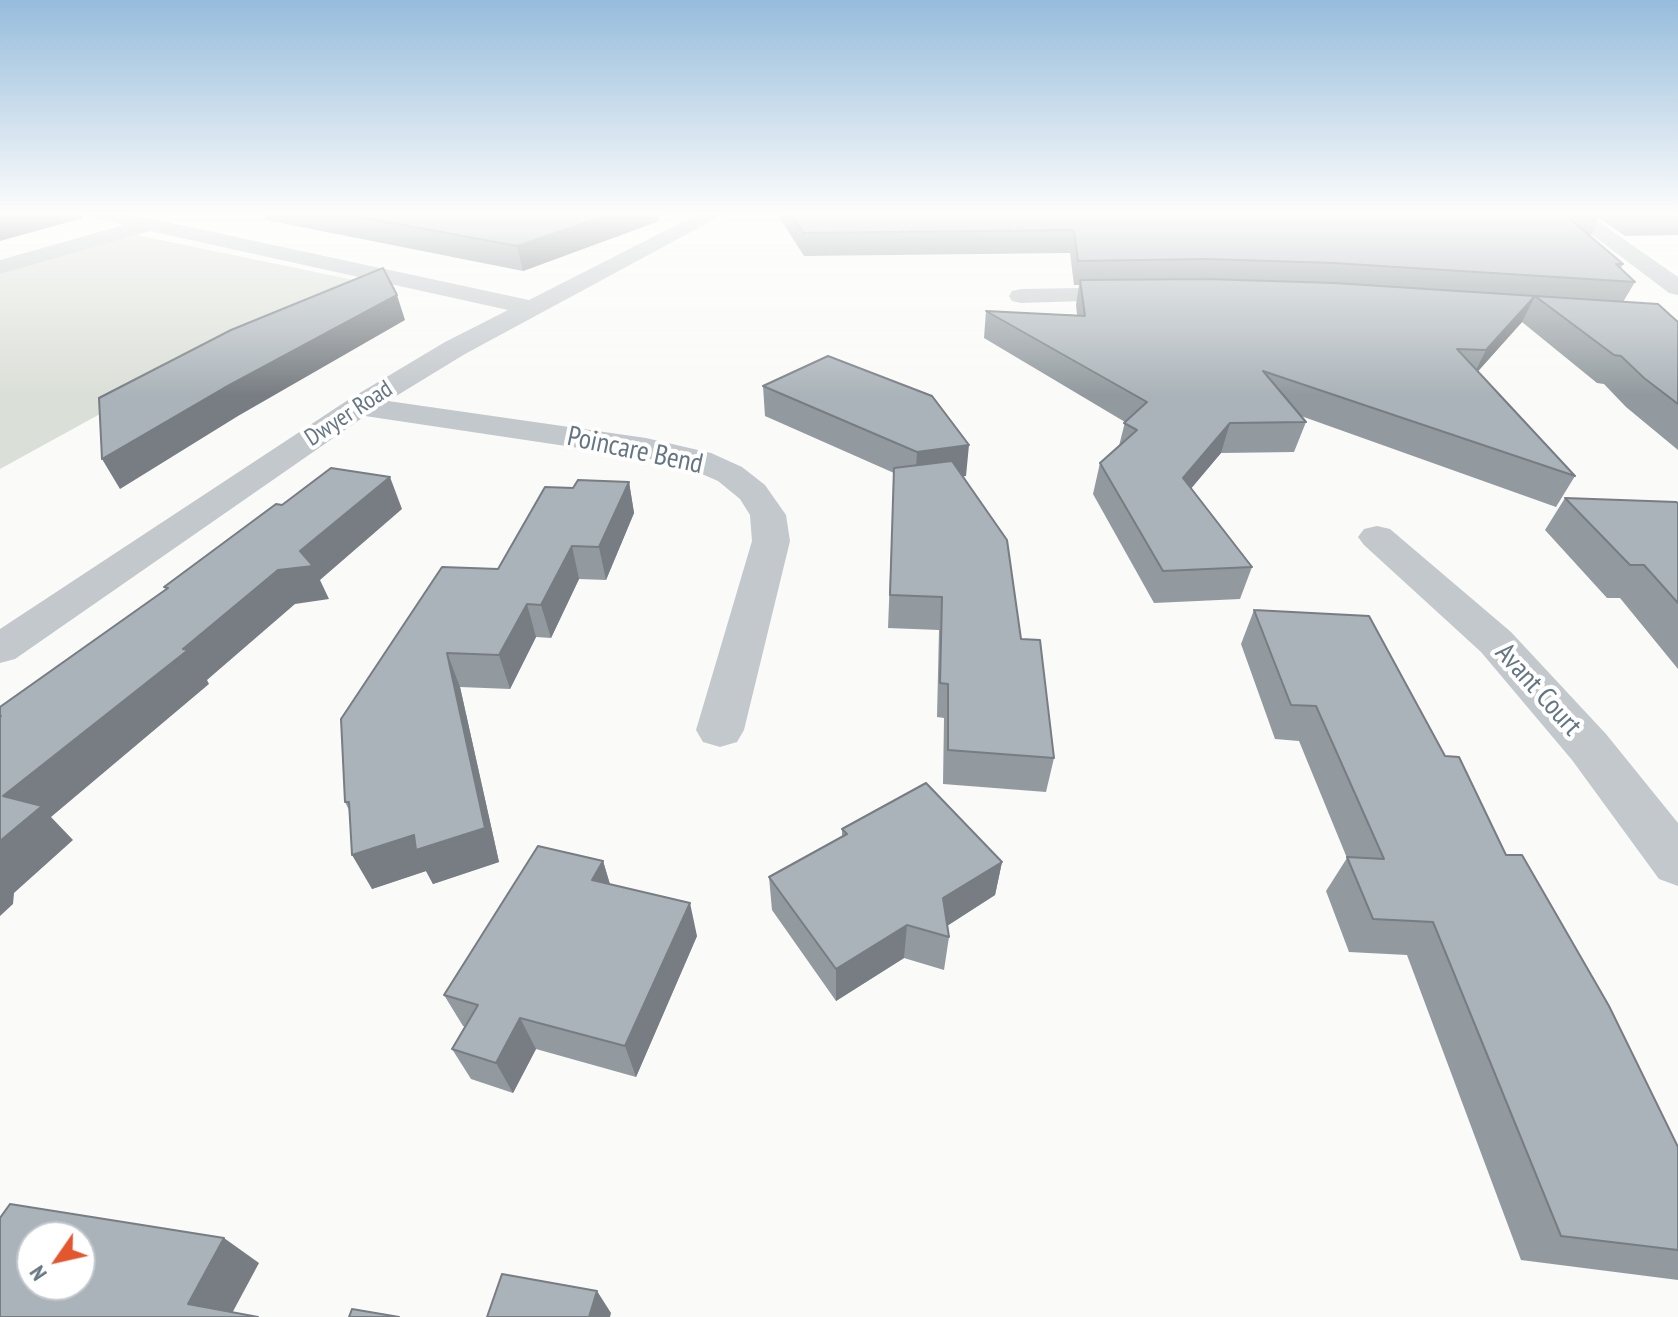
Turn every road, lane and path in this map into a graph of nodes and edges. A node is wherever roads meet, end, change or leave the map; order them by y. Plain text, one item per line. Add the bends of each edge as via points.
1 (373, 273) edge
2 (599, 273) edge
3 (1658, 273) edge
4 (1678, 288) edge
5 (1157, 294) edge
6 (1021, 296) dead end
7 (532, 308) junction
8 (359, 406) junction
9 (1377, 537) dead end
10 (0, 649) edge
11 (720, 730) dead end
12 (1678, 863) edge

1 - 7 street
2 - 7 street, Dwyer Road
3 - 4 street
5 - 6 street
7 - 8 street, Dwyer Road
8 - 10 street, Dwyer Road
8 - 11 street, Poincare Bend via 646,448 699,460 753,492 768,515 771,541
9 - 12 street, Avant Court via 1496,642 1589,747

